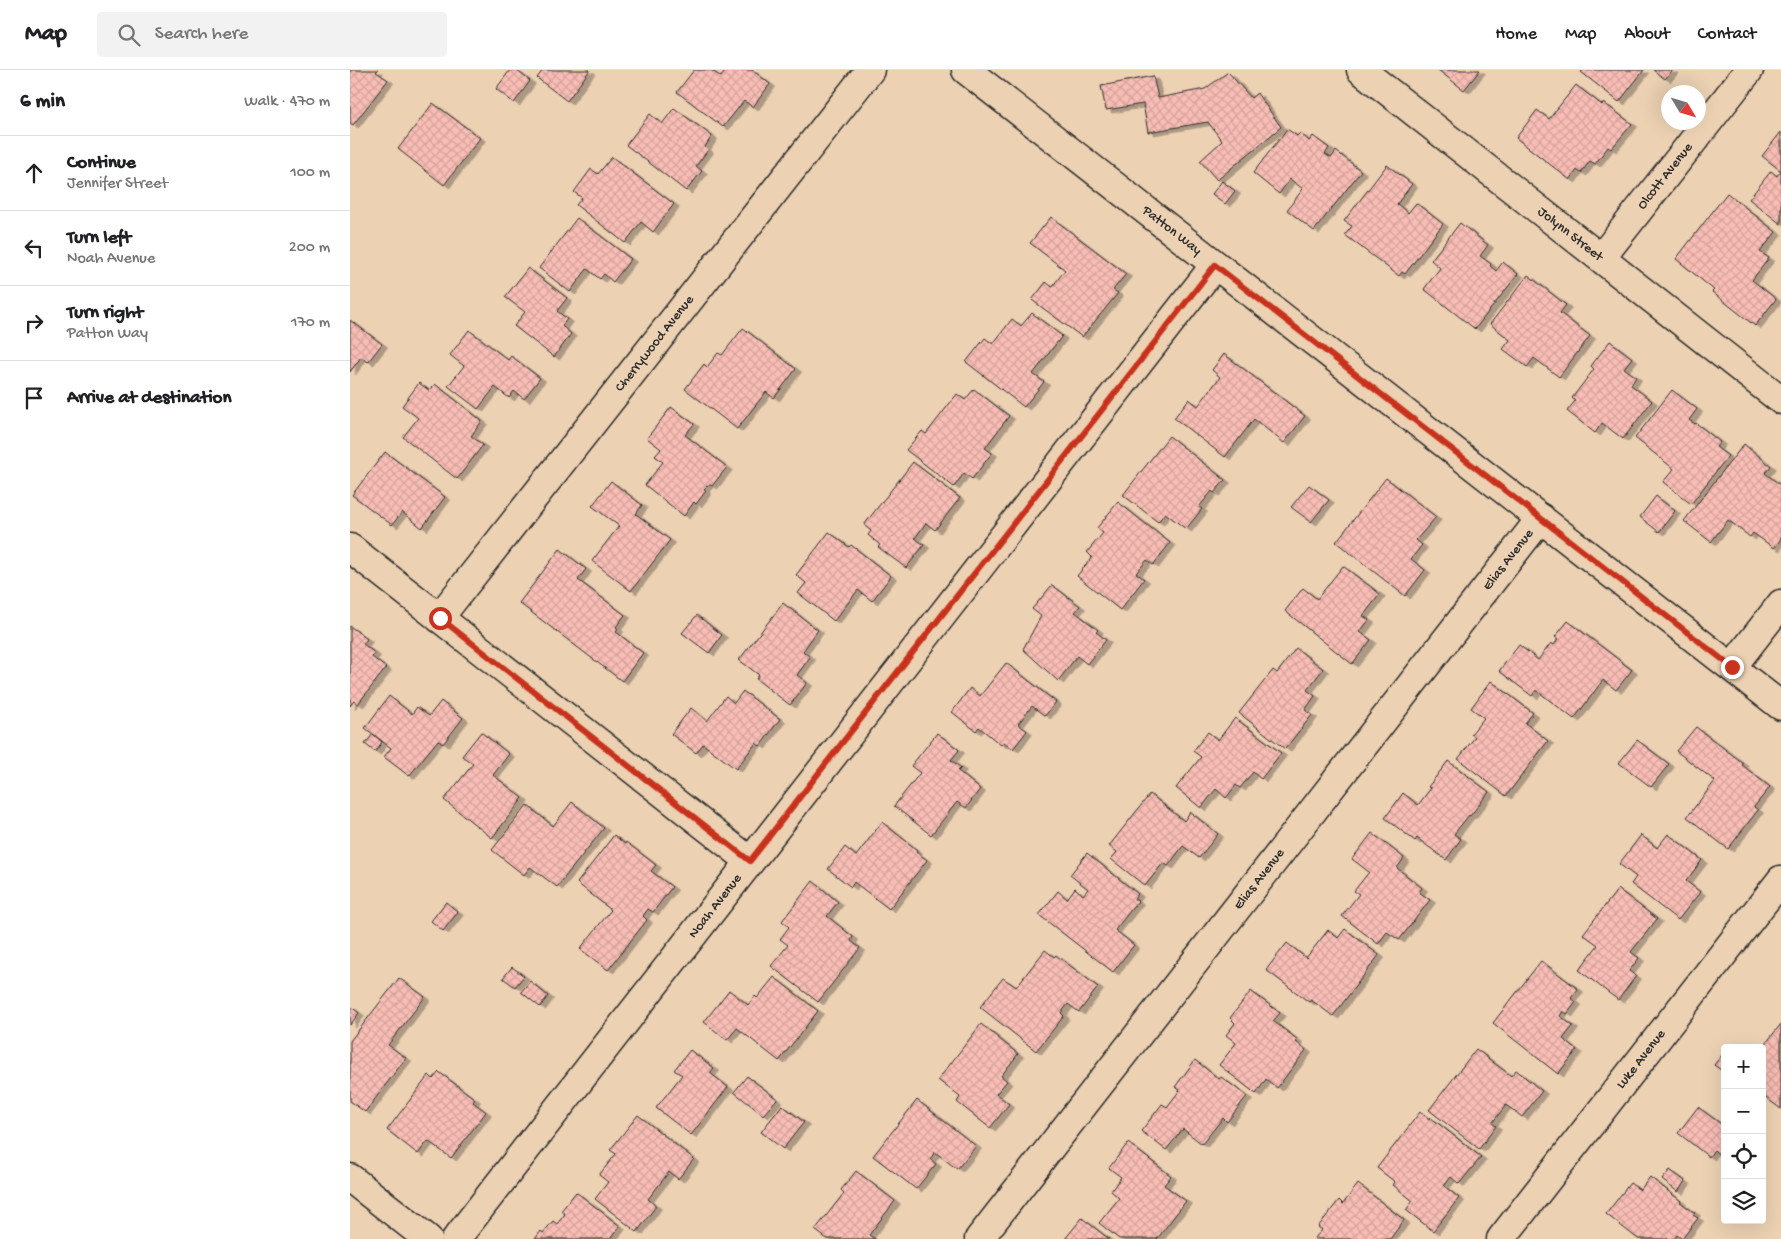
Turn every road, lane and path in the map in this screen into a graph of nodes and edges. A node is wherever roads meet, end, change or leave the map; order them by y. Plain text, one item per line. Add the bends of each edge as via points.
1 (870, 70) edge
2 (966, 70) edge
3 (1360, 70) edge
4 (1749, 70) edge
5 (1601, 258) junction
6 (1215, 265) junction
7 (1781, 400) edge
8 (1541, 518) junction
9 (350, 548) edge
10 (1781, 604) edge
11 (440, 618) junction
12 (1732, 667) junction
13 (1781, 706) edge
14 (750, 861) junction
15 (1781, 880) edge
16 (350, 1178) edge
17 (428, 1239) edge
18 (456, 1239) edge
19 (979, 1239) edge
20 (1501, 1239) edge

1 - 11 street, Cherrywood Avenue
2 - 6 street, Patton Way
3 - 5 street, Jolynn Street
4 - 5 street, Olcott Avenue
5 - 7 street, Jolynn Street
6 - 8 street, Patton Way
6 - 14 street, Noah Avenue
8 - 12 street, Patton Way
8 - 19 street, Elias Avenue
9 - 11 street
10 - 12 street
11 - 14 street
12 - 13 street, Patton Way
14 - 18 street, Noah Avenue
15 - 20 street, Luke Avenue
16 - 17 street

